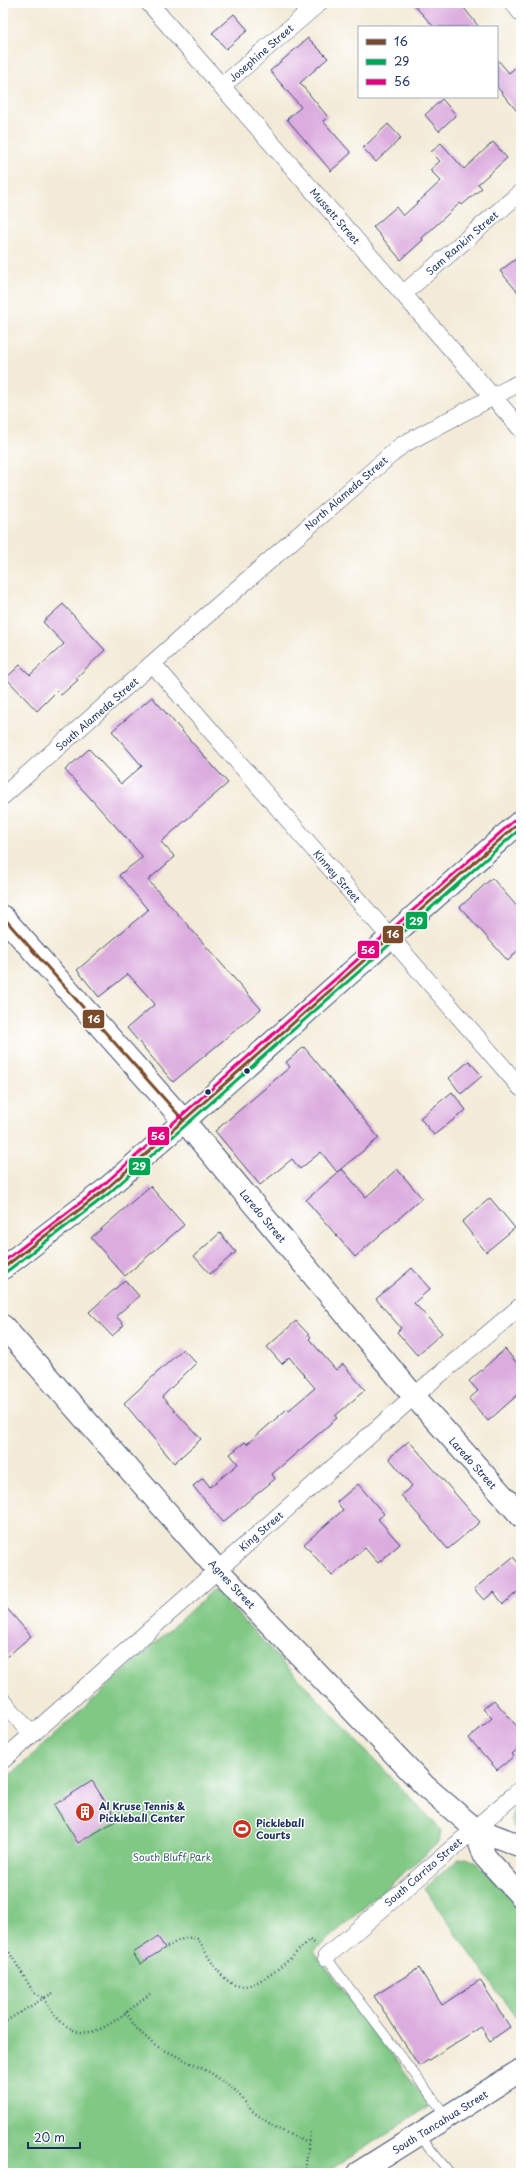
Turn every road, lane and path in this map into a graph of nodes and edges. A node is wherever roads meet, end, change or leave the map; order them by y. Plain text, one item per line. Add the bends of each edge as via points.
1 (148, 3) edge
2 (318, 3) edge
3 (513, 3) edge
4 (521, 12) edge
5 (222, 87) junction
6 (521, 192) edge
7 (403, 294) junction
8 (521, 382) edge
9 (493, 397) junction
10 (521, 429) edge
11 (190, 630) joint
12 (153, 664) junction
13 (3, 796) edge
14 (521, 821) edge
15 (3, 917) edge
16 (390, 937) junction
17 (521, 1088) edge
18 (184, 1121) junction
19 (3, 1268) edge
20 (521, 1306) edge
21 (3, 1326) edge
22 (414, 1396) junction
23 (521, 1516) edge
24 (217, 1569) junction
25 (3, 1701) edge
26 (31, 1734) junction
27 (3, 1760) edge
28 (521, 1789) edge
29 (474, 1828) junction
30 (521, 1846) edge
31 (521, 1896) edge
32 (3, 1942) edge
33 (167, 1947) dead end
34 (328, 1955) junction
35 (55, 1992) dead end
36 (150, 1994) dead end
37 (44, 1998) junction
38 (126, 2012) junction
39 (3, 2023) edge
40 (521, 2070) edge
41 (447, 2117) junction
42 (310, 2130) dead end
43 (419, 2134) junction
44 (308, 2144) junction
45 (305, 2173) edge
46 (358, 2173) edge
47 (450, 2173) edge

1 - 5 street, Mussett Street
2 - 5 street, Josephine Street
3 - 4 street
5 - 7 street, Mussett Street
6 - 7 street, Sam Rankin Street
7 - 9 street, Mussett Street
8 - 9 street, North Alameda Street
9 - 10 street, Mussett Street
9 - 11 street, North Alameda Street via 402,445
11 - 12 street, South Alameda Street
12 - 13 street, South Alameda Street
12 - 16 street, Kinney Street
14 - 16 main road
15 - 18 main road, Laredo Street
16 - 17 street, Kinney Street
16 - 18 main road
18 - 19 main road via 105,1190
18 - 22 main road, Laredo Street
20 - 22 street, King Street
21 - 24 main road, Agnes Street
22 - 23 main road, Laredo Street
22 - 24 street, King Street
24 - 26 street, King Street
24 - 29 main road, Agnes Street via 425,1786
25 - 26 street
26 - 27 street, King Street
28 - 29 street, South Carrizo Street
29 - 30 main road
29 - 31 main road via 484,1857
29 - 34 street, South Carrizo Street
32 - 37 path via 34,1993
33 - 34 path via 182,1938 198,1939 224,1977 237,1986 250,1984 279,1970 309,1940
34 - 41 lane
35 - 37 path
36 - 38 path
37 - 38 path via 52,2012 74,2032 84,2034 94,2032
37 - 39 path
38 - 44 path via 136,2028 154,2045 211,2073 236,2091 252,2111 276,2128
40 - 41 main road, South Tancahua Street
41 - 43 main road, South Tancahua Street
42 - 44 path
43 - 46 main road, South Tancahua Street
43 - 47 lane
44 - 45 path

